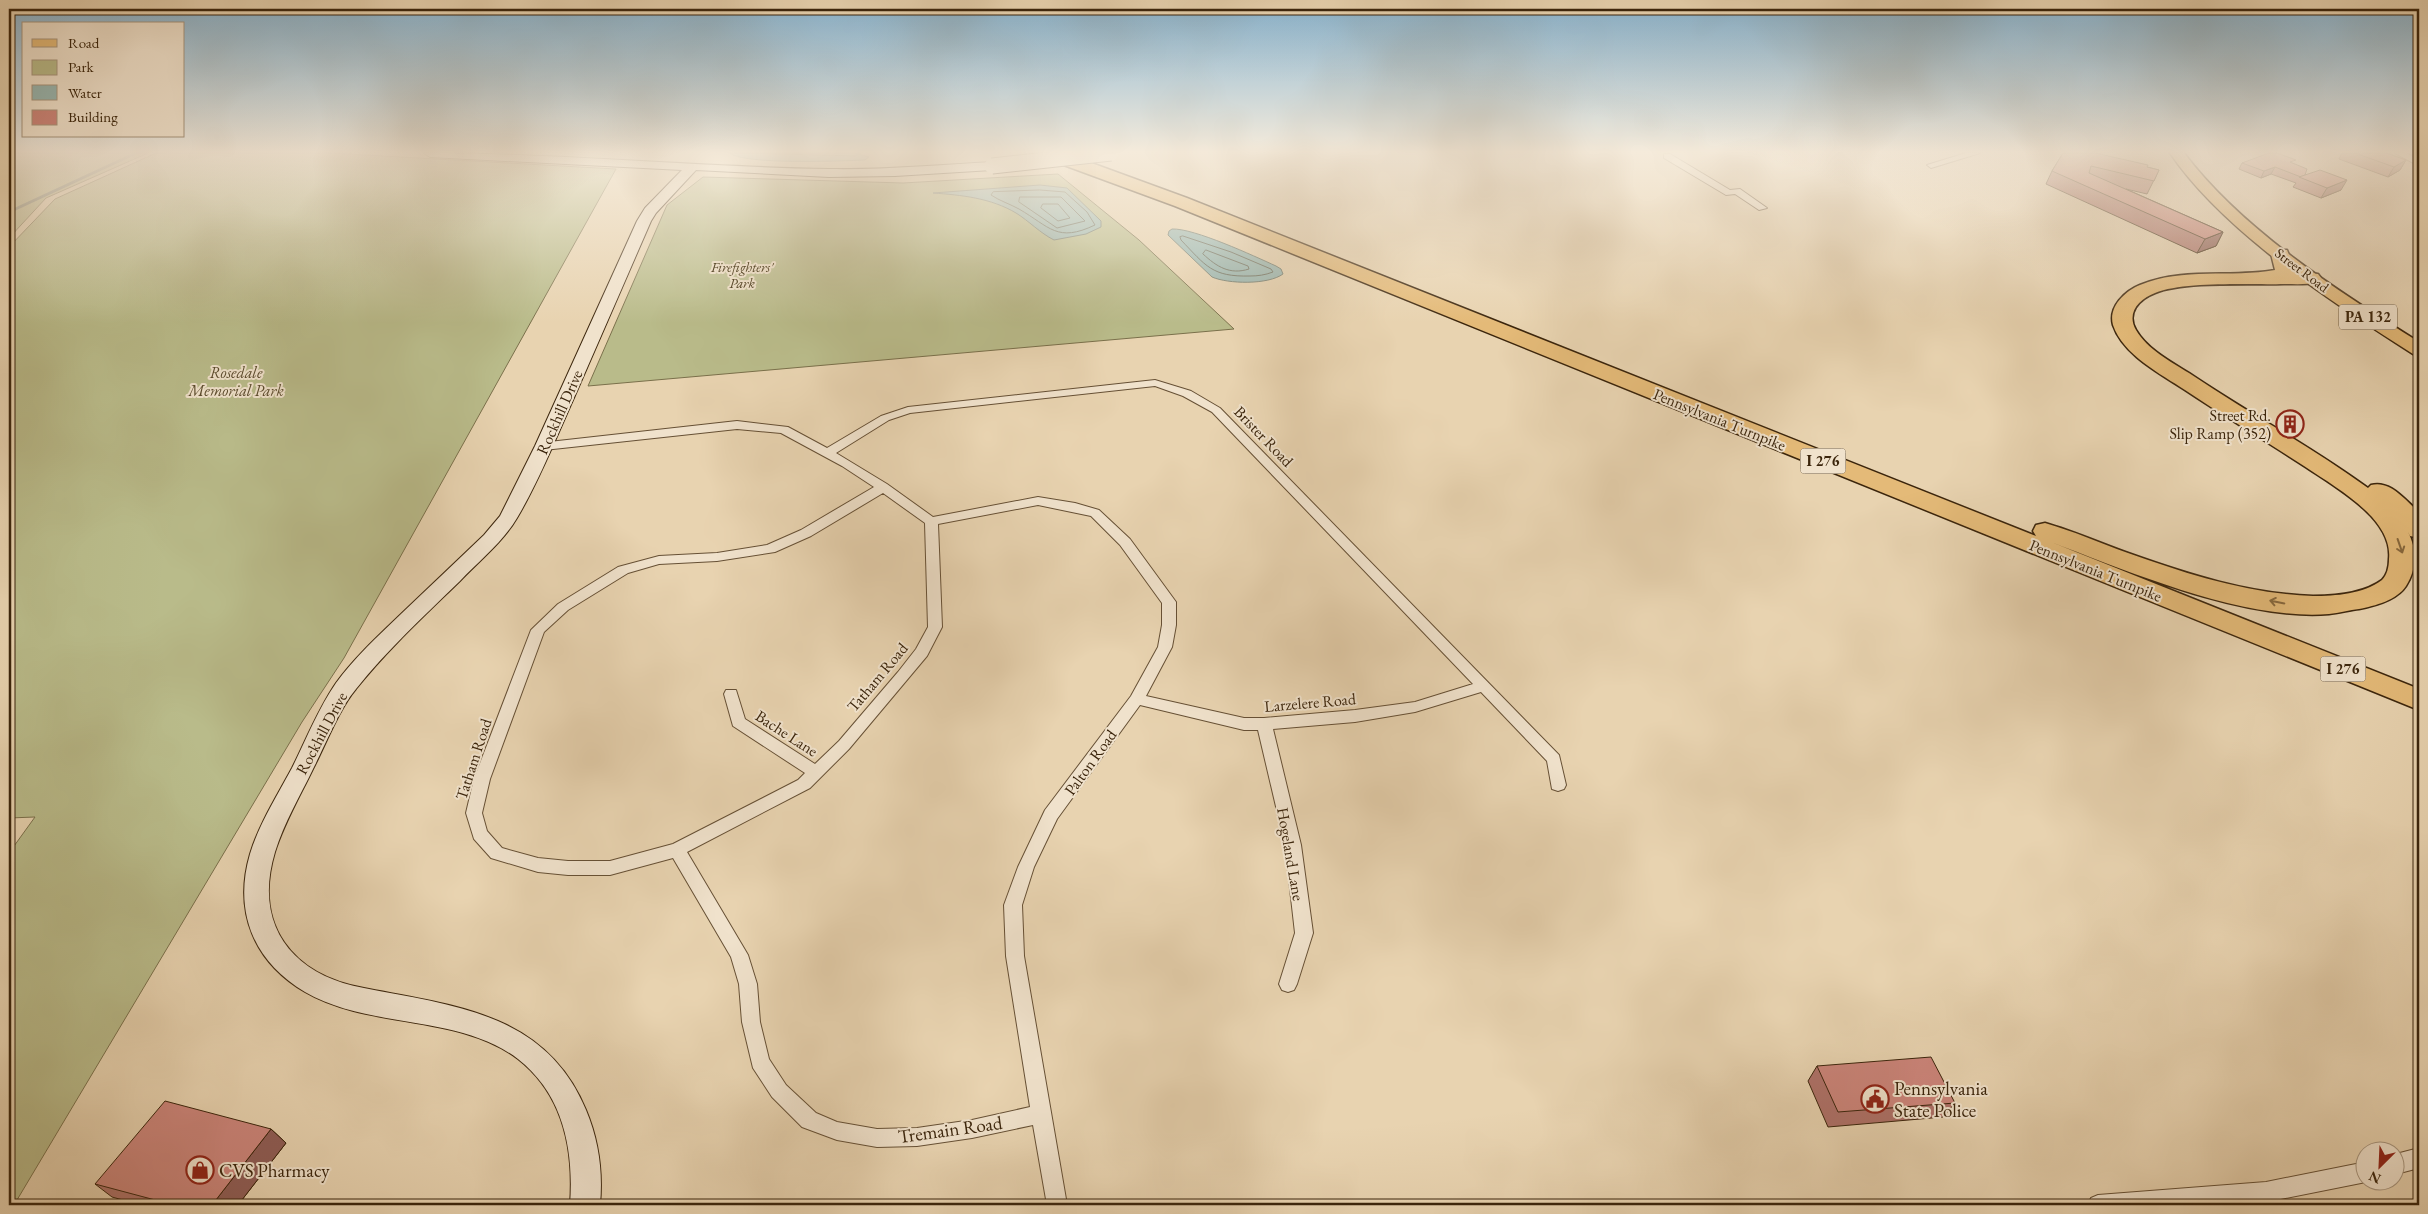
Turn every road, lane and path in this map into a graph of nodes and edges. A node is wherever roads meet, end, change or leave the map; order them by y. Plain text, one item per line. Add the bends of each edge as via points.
1 (651, 210) edge
2 (1200, 210) edge
3 (1217, 210) edge
4 (2229, 210) edge
5 (2244, 210) edge
6 (2280, 254) junction
7 (2256, 280) junction
8 (2320, 280) junction
9 (2419, 339) edge
10 (2419, 350) edge
11 (544, 446) junction
12 (828, 453) junction
13 (1886, 475) junction
14 (884, 486) junction
15 (931, 521) junction
16 (2419, 530) edge
17 (1484, 686) junction
18 (2419, 686) edge
19 (731, 694) dead end
20 (1137, 698) junction
21 (2419, 700) edge
22 (1264, 724) junction
23 (815, 772) junction
24 (1558, 785) dead end
25 (677, 850) junction
26 (1288, 984) dead end
27 (1041, 1114) junction
28 (2419, 1158) edge
29 (2406, 1161) edge
30 (2356, 1174) edge
31 (585, 1205) edge
32 (1057, 1205) edge
33 (2098, 1205) edge

1 - 11 street, Rockhill Drive
2 - 21 highway, Pennsylvania Turnpike / I 276
3 - 13 highway, Pennsylvania Turnpike / I 276
4 - 6 main road, Street Road / PA 132
5 - 8 main road, Street Road / PA 132
6 - 7 highway via 2285,266 2282,274
6 - 8 main road, Street Road / PA 132
7 - 8 highway
7 -> 13 highway via 2181,282 2143,290 2130,298 2124,308 2125,331 2157,361 2328,472 2374,506 2390,523 2404,551 2395,583 2379,594 2351,603 2320,605 2287,604 2241,595 2143,567
8 - 9 main road, Street Road / PA 132
8 - 10 main road, Street Road / PA 132
8 - 16 highway via 2169,292 2142,306 2138,316 2140,330 2172,360 2385,494
11 - 12 street via 737,425 784,430
11 - 31 street, Rockhill Drive via 508,518 491,539 383,643 344,688 270,832 262,852 254,892 262,929 270,946 296,973 316,986 483,1027 533,1055 558,1084 576,1122 586,1171
12 - 14 street
12 - 17 street, Brister Road via 885,418 908,410 1126,385 1154,383 1176,387 1216,410
13 - 18 highway, Pennsylvania Turnpike / I 276
14 - 15 street
14 - 25 street, Tatham Road via 806,533 770,549 717,557 659,560 624,570 563,607 538,630 482,779 474,813 480,834 497,853 538,865 568,868 610,868
15 - 20 street, Palton Road via 1038,501 1095,512 1125,542 1169,602 1170,625 1164,647
15 - 23 street, Tatham Road via 935,627 922,652 903,676 844,745
17 - 22 street, Larzelere Road via 1415,708
17 - 24 street, Brister Road via 1554,758
19 - 23 street, Bache Lane via 738,722
20 - 22 street, Larzelere Road via 1244,724
20 - 27 street, Palton Road via 1052,815 1026,867 1013,905 1015,956
22 - 26 street, Hogeland Lane via 1293,845 1304,933
23 - 25 street, Tatham Road via 804,784
25 - 27 street, Tremain Road via 740,955 748,984 751,1022 760,1062 779,1091 808,1120 837,1131 877,1138 972,1129
27 - 32 street, Palton Road
28 - 29 street
30 - 33 street via 2266,1192

